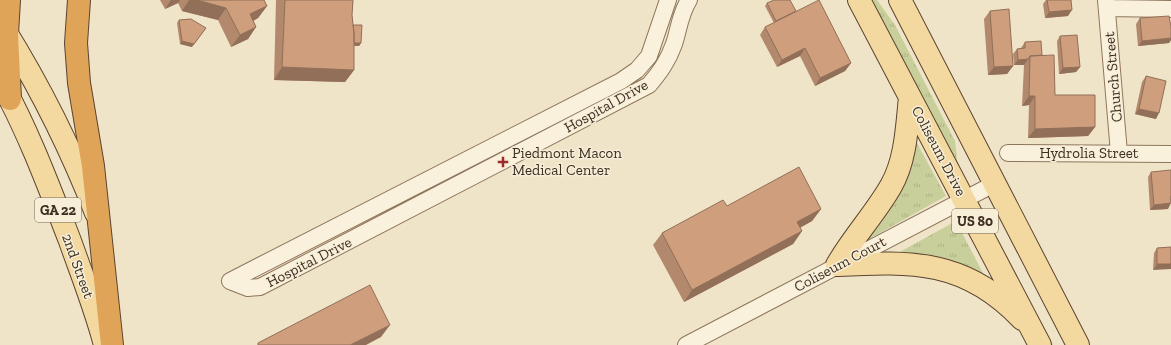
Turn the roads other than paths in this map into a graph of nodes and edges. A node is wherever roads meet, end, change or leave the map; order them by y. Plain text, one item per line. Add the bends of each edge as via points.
1 (9, 0) edge
2 (79, 0) edge
3 (668, 0) edge
4 (689, 0) edge
5 (859, 0) edge
6 (900, 0) edge
7 (1106, 4) edge
8 (1171, 9) edge
9 (3, 29) edge
10 (0, 79) edge
11 (910, 97) junction
12 (10, 99) junction
13 (1008, 153) dead end
14 (1119, 153) junction
15 (1171, 154) edge
16 (994, 184) junction
17 (964, 199) junction
18 (98, 219) junction
19 (837, 265) junction
20 (1036, 338) edge
21 (105, 345) edge
22 (112, 345) edge
23 (686, 345) edge
24 (1078, 345) edge

1 - 9 highway
2 - 18 highway via 76,43 79,83 93,166
3 - 4 street, Hospital Drive via 649,56 637,70 621,81 230,281 248,288 260,287 649,85 665,66
5 - 11 main road, Coliseum Drive / US 80
6 - 16 main road, US 80
7 - 8 street
7 - 14 street, Church Street
9 - 12 highway
9 - 18 main road, GA 22 via 36,83
10 - 12 main road, 2nd Street / GA 22
11 - 17 main road, Coliseum Drive / US 80
11 - 19 main road via 904,150 891,185
12 - 21 main road, 2nd Street / GA 22 via 26,130 53,196
13 - 14 street, Hydrolia Street
14 - 15 street, Hydrolia Street
16 - 17 street, Coliseum Court
16 - 24 main road, US 80
17 - 19 street, Coliseum Court
17 - 20 main road, Coliseum Drive / US 80
18 - 22 highway
19 - 20 main road via 905,263 956,274 996,296
19 - 23 street, Coliseum Court

